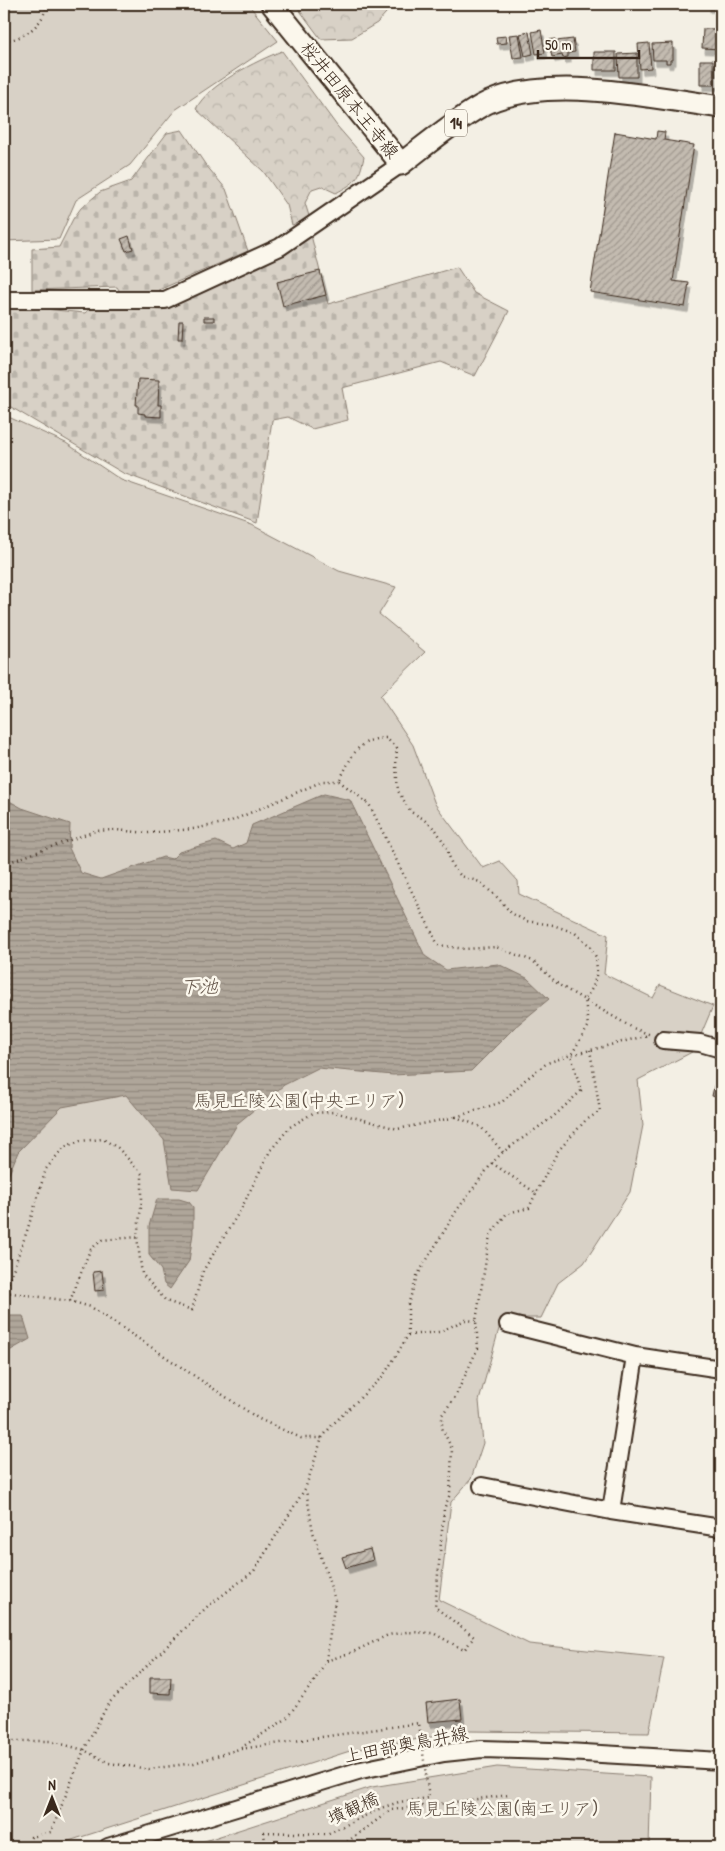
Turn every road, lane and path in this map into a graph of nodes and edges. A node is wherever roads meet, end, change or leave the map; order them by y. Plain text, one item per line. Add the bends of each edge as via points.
1 (46, 4) edge
2 (272, 4) edge
3 (4, 40) edge
4 (721, 107) edge
5 (401, 164) junction
6 (4, 300) edge
7 (340, 781) junction
8 (4, 864) edge
9 (585, 999) junction
10 (657, 1037) junction
11 (721, 1049) edge
12 (590, 1050) junction
13 (572, 1055) junction
14 (456, 1117) junction
15 (503, 1152) junction
16 (492, 1163) junction
17 (536, 1193) junction
18 (137, 1237) junction
19 (4, 1292) edge
20 (70, 1301) junction
21 (476, 1321) junction
22 (508, 1324) dead end
23 (408, 1335) junction
24 (635, 1356) junction
25 (721, 1369) edge
26 (322, 1438) junction
27 (482, 1486) dead end
28 (305, 1489) junction
29 (611, 1511) junction
30 (721, 1528) edge
31 (326, 1661) junction
32 (4, 1744) edge
33 (239, 1749) junction
34 (84, 1750) junction
35 (721, 1761) edge
36 (510, 1795) dead end
37 (265, 1844) junction
38 (27, 1847) edge
39 (108, 1847) edge
40 (247, 1847) edge
41 (310, 1847) edge
42 (329, 1847) edge

1 - 3 path via 35,29
2 - 5 main road, 桜井田原本王寺線
4 - 5 main road, 桜井田原本王寺線 / 14 via 611,92 535,90 508,95 482,106
5 - 6 street via 280,247 165,300
7 - 8 path via 323,781 228,822 148,833 95,831
7 - 9 path via 369,804 438,945 465,949 496,947 524,957
7 - 9 path via 358,747 373,738 386,738 397,748 398,791 411,812 436,830 447,848 452,866 461,876 480,882 518,917 575,933 589,945 596,957 597,972
9 - 10 path via 633,1028
9 - 13 path via 588,1027
10 - 11 street
10 - 12 path
12 - 13 path
12 - 17 path via 600,1111 585,1121 558,1151
13 - 14 path via 547,1063 502,1102
13 - 15 path via 582,1092
14 - 15 path via 481,1127
14 - 18 path via 398,1129 334,1112 312,1113 290,1126 270,1151 241,1209 203,1271 192,1310 166,1301 142,1274
15 - 16 path
16 - 17 path
16 - 23 path via 457,1210 417,1276 408,1304
17 - 21 path via 529,1208 507,1213 490,1235
18 - 19 path via 142,1174 118,1148 103,1139 80,1140 64,1148 46,1169
18 - 20 path via 102,1240 90,1250
19 - 20 path
20 - 26 path via 91,1307 259,1419 301,1438
21 - 23 path via 465,1320 439,1332
21 - 31 path via 478,1348 455,1397 442,1415 442,1428 452,1449 450,1494 444,1509 435,1607 474,1637 464,1650 433,1633 388,1635 354,1652
22 - 24 street
23 - 26 path via 383,1376
24 - 25 street
24 - 29 street
26 - 28 path
27 - 29 street
28 - 31 path via 313,1532 335,1600
28 - 34 path via 254,1571 207,1607 108,1704
29 - 30 street
31 - 33 path via 286,1719
32 - 34 path via 50,1741
33 - 34 path via 194,1763 149,1768 109,1763
33 - 37 path, 墳観橋, bridge via 419,1723 429,1798 381,1808 327,1834 264,1832
34 - 38 path via 51,1832 31,1837
35 - 39 street, 上田部奥鳥井線 via 482,1749 444,1753 362,1770
36 - 42 path via 391,1810 340,1847
37 - 40 path
37 - 41 path via 281,1842

